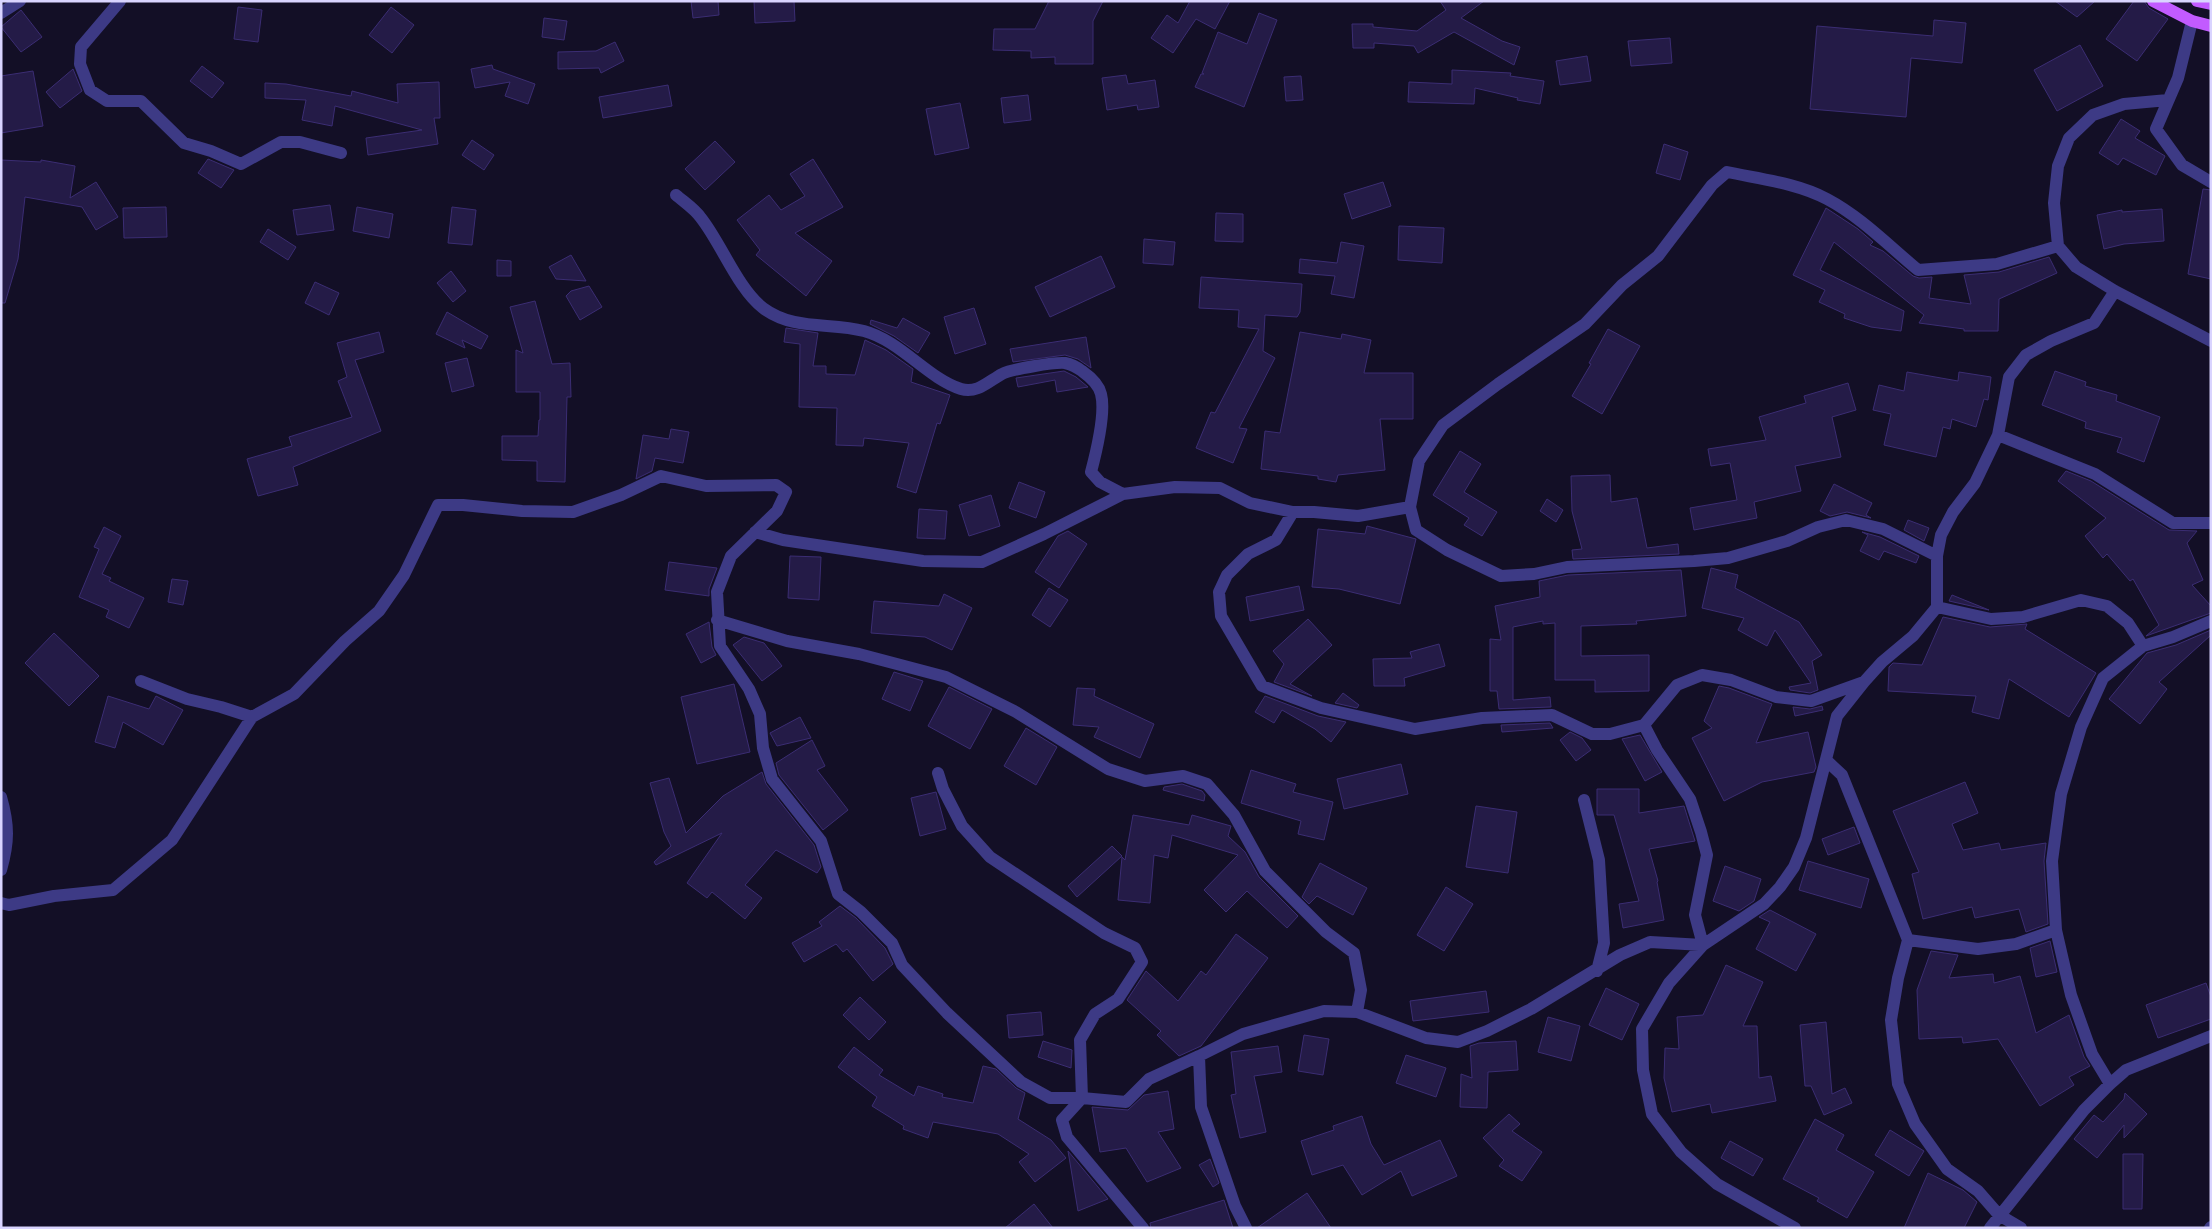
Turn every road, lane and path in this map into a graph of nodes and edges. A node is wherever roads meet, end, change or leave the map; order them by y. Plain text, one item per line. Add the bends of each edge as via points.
1 (20, 1) edge
2 (120, 1) edge
3 (2153, 1) edge
4 (2197, 1) edge
5 (2211, 4) edge
6 (1, 13) edge
7 (2192, 21) junction
8 (2211, 26) edge
9 (2168, 100) junction
10 (341, 153) dead end
11 (2211, 182) edge
12 (676, 195) dead end
13 (2058, 246) junction
14 (2115, 291) junction
15 (2211, 341) edge
16 (1998, 435) junction
17 (1123, 494) junction
18 (1410, 507) junction
19 (1294, 512) junction
20 (2211, 523) edge
21 (755, 532) junction
22 (1937, 556) junction
23 (1937, 607) junction
24 (717, 620) junction
25 (2211, 621) edge
26 (2143, 646) junction
27 (141, 680) dead end
28 (1864, 682) junction
29 (252, 717) junction
30 (1644, 725) junction
31 (1826, 760) junction
32 (938, 773) dead end
33 (1, 796) edge
34 (1584, 800) dead end
35 (1, 870) edge
36 (1, 902) edge
37 (2056, 930) junction
38 (1908, 940) junction
39 (1703, 944) junction
40 (1597, 971) junction
41 (1356, 1012) junction
42 (2211, 1036) edge
43 (1199, 1056) junction
44 (2110, 1084) junction
45 (1082, 1098) junction
46 (1999, 1215) junction
47 (1143, 1228) edge
48 (1246, 1228) edge
49 (1795, 1228) edge
50 (1990, 1228) edge
51 (2021, 1228) edge

1 - 6 street
2 - 10 street via 81,47 80,64 90,90 108,101 142,101 184,143 241,164 281,142 300,142
3 - 7 main road
4 - 5 main road
7 - 8 main road
7 - 9 street via 2178,78
9 - 11 street via 2156,129 2182,165
9 - 13 street via 2124,104 2094,115 2069,138 2058,166 2055,194
12 - 17 street via 701,216 749,293 762,308 782,319 803,325 864,331 888,342 963,390 976,390 1004,373 1056,362 1068,363 1081,370 1101,393 1102,409 1091,472 1100,482
13 - 14 street via 2076,267
13 - 18 street via 1997,264 1918,270 1877,234 1826,199 1790,186 1727,172 1712,185 1658,256 1622,285 1585,324 1443,425 1419,461
14 - 15 street
14 - 16 street via 2094,322 2026,355 2009,377
16 - 20 street via 2095,474 2173,523
16 - 22 street via 1975,483 1953,512 1941,535
17 - 19 street via 1175,487 1220,488 1250,503
17 - 21 street via 982,562 923,562 783,540
18 - 19 street via 1358,516
18 - 22 street via 1416,530 1447,550 1500,576 1567,568 1728,558 1846,520 1883,529
19 - 30 street via 1276,540 1248,554 1227,575 1219,592 1220,616 1262,686 1321,708 1415,729 1482,718 1552,715 1592,734 1610,734
21 - 24 street via 731,556 716,592
21 - 29 street via 777,511 786,492 776,484 706,486 661,476 573,512 438,505 404,576 379,611 294,694
22 - 23 street
23 - 26 street via 1992,619 2023,617 2081,600 2107,606 2128,622
23 - 28 street via 1914,636 1882,662
24 - 41 street via 787,642 859,654 946,678 1016,712 1108,769 1145,781 1183,776 1207,784 1234,815 1265,871 1326,932 1354,953 1361,990
24 - 45 street via 720,646 749,689 760,714 763,748 772,779 821,841 838,894 892,943 902,965 947,1013 1021,1082 1050,1098
25 - 26 street
26 - 37 street via 2103,678 2081,727 2061,794 2052,861
27 - 29 street via 187,699
28 - 30 street via 1812,701 1776,697 1731,680 1702,675 1678,685
28 - 31 street via 1837,716
29 - 36 street via 172,840 113,890 9,905
30 - 39 street via 1690,799 1701,832 1707,855 1695,915
31 - 38 street via 1842,775
31 - 39 street via 1806,838 1794,867 1764,904
32 - 45 street via 962,826 990,857 1104,933 1134,948 1142,962 1118,999 1095,1014 1080,1040
33 - 35 street via 8,822 7,850
34 - 40 street via 1599,860 1604,943
37 - 38 street via 2016,944 1978,949
37 - 44 street via 2071,995 2092,1054
38 - 46 street via 1891,1020 1898,1084 1915,1124 1947,1169 1978,1191
39 - 40 street via 1650,942
39 - 49 street via 1669,983 1642,1029 1643,1070 1652,1114 1680,1152 1717,1184
40 - 41 street via 1531,1009 1458,1042 1426,1038
41 - 43 street via 1324,1011 1243,1034
42 - 44 street via 2126,1070
43 - 45 street via 1149,1079 1126,1102
43 - 48 street via 1201,1107 1235,1206
44 - 46 street via 2084,1110
45 - 47 street via 1062,1120 1067,1137
46 - 50 street
46 - 51 street

